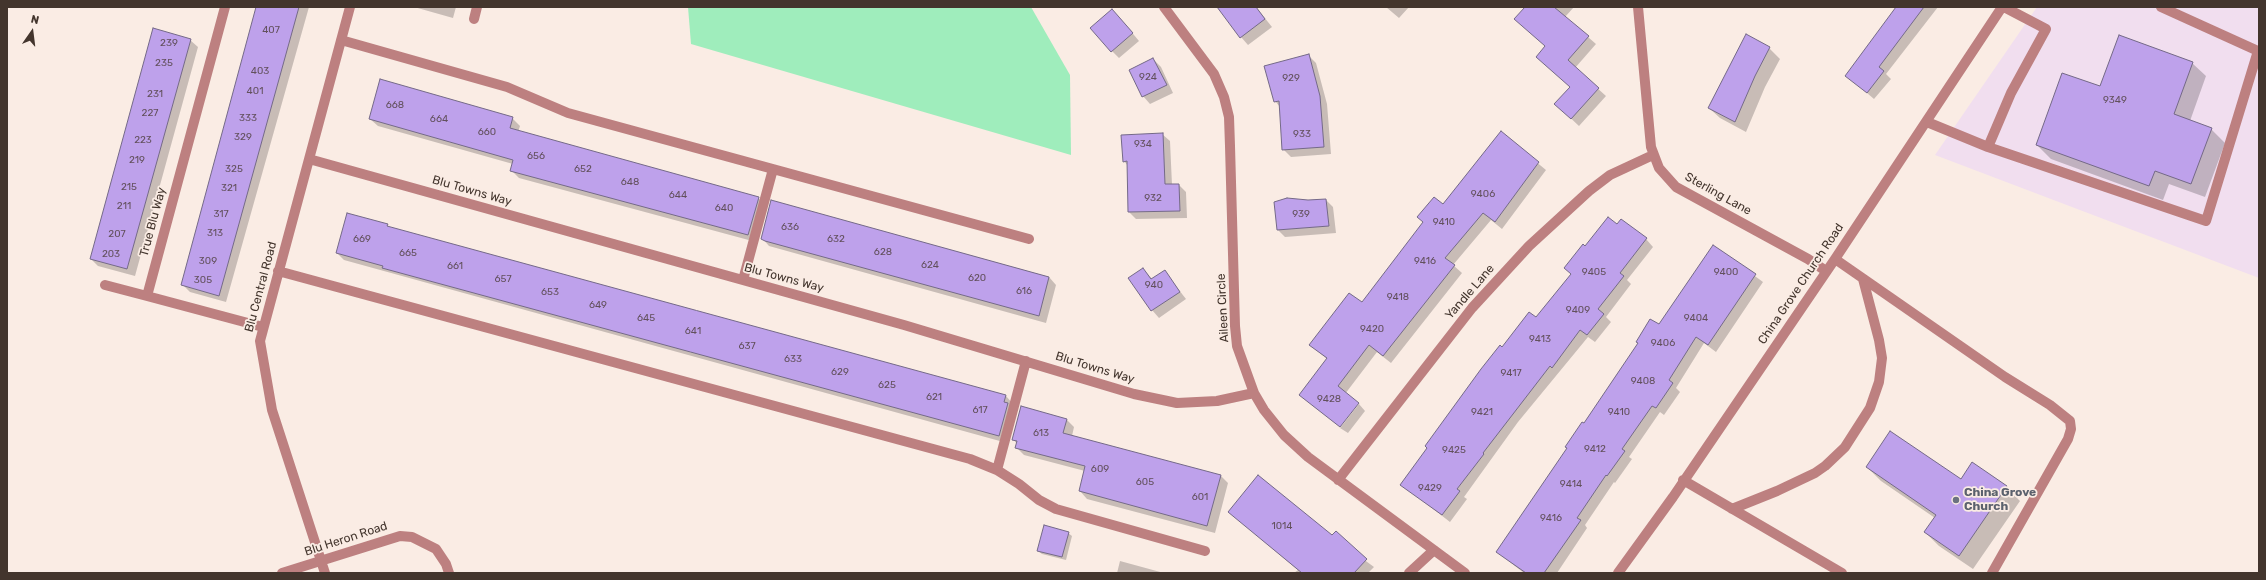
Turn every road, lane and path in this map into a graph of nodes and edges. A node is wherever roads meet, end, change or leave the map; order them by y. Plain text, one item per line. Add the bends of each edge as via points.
1 (225, 7) edge
2 (350, 7) edge
3 (477, 7) edge
4 (1164, 7) edge
5 (1638, 7) edge
6 (2003, 7) edge
7 (2161, 7) edge
8 (474, 20) dead end
9 (341, 40) junction
10 (1927, 122) junction
11 (1988, 147) junction
12 (1653, 155) junction
13 (309, 159) junction
14 (773, 169) junction
15 (1029, 239) dead end
16 (1835, 259) junction
17 (278, 271) junction
18 (1826, 271) junction
19 (1863, 279) junction
20 (743, 280) junction
21 (105, 285) dead end
22 (147, 296) junction
23 (263, 327) junction
24 (1026, 361) junction
25 (1254, 393) junction
26 (997, 470) junction
27 (1338, 480) junction
28 (1683, 480) junction
29 (1732, 509) junction
30 (1434, 550) junction
31 (1205, 551) dead end
32 (321, 560) junction
33 (282, 573) edge
34 (325, 573) edge
35 (449, 573) edge
36 (1408, 573) edge
37 (1465, 573) edge
38 (1618, 573) edge
39 (1842, 573) edge
40 (1992, 573) edge

1 - 22 street, True Blu Way
2 - 9 street, Blu Central Road
3 - 8 street
4 - 25 street, Aileen Circle via 1214,74 1229,117 1235,326 1237,346
5 - 12 street, Sterling Lane
6 - 10 street, China Grove Church Road
6 - 11 street via 2046,29 2011,93
7 - 11 street via 2258,51 2206,221
9 - 13 street, Blu Central Road
9 - 14 street via 507,87 568,113
10 - 11 street
10 - 16 street, China Grove Church Road
12 - 18 street, Sterling Lane via 1659,168 1676,187 1802,255
12 - 27 street, Yandle Lane via 1610,175 1529,246 1472,308
13 - 17 street, Blu Central Road
13 - 20 street, Blu Towns Way
14 - 15 street
14 - 20 street
16 - 18 street, China Grove Church Road
16 - 19 street
17 - 23 street, Blu Central Road
17 - 26 street via 970,459
18 - 28 street, China Grove Church Road
19 - 29 street via 1880,340 1882,358 1879,382 1870,408 1845,447 1825,466 1777,491
19 - 40 street via 2070,421 2072,429 2068,439
20 - 24 street, Blu Towns Way
21 - 22 street
22 - 23 street
23 - 32 street, Blu Central Road via 260,341 272,410
24 - 25 street, Blu Towns Way via 1134,394 1177,403 1217,401
24 - 26 street
25 - 27 street, Aileen Circle via 1284,435
26 - 31 street via 1056,509
27 - 30 street, Aileen Circle
28 - 29 street
28 - 38 street, China Grove Church Road
29 - 39 street
30 - 36 street
30 - 37 street, Aileen Circle
32 - 33 street, Blu Heron Road
32 - 34 street, Blu Central Road
32 - 35 street, Blu Heron Road via 394,537 412,537 436,549

